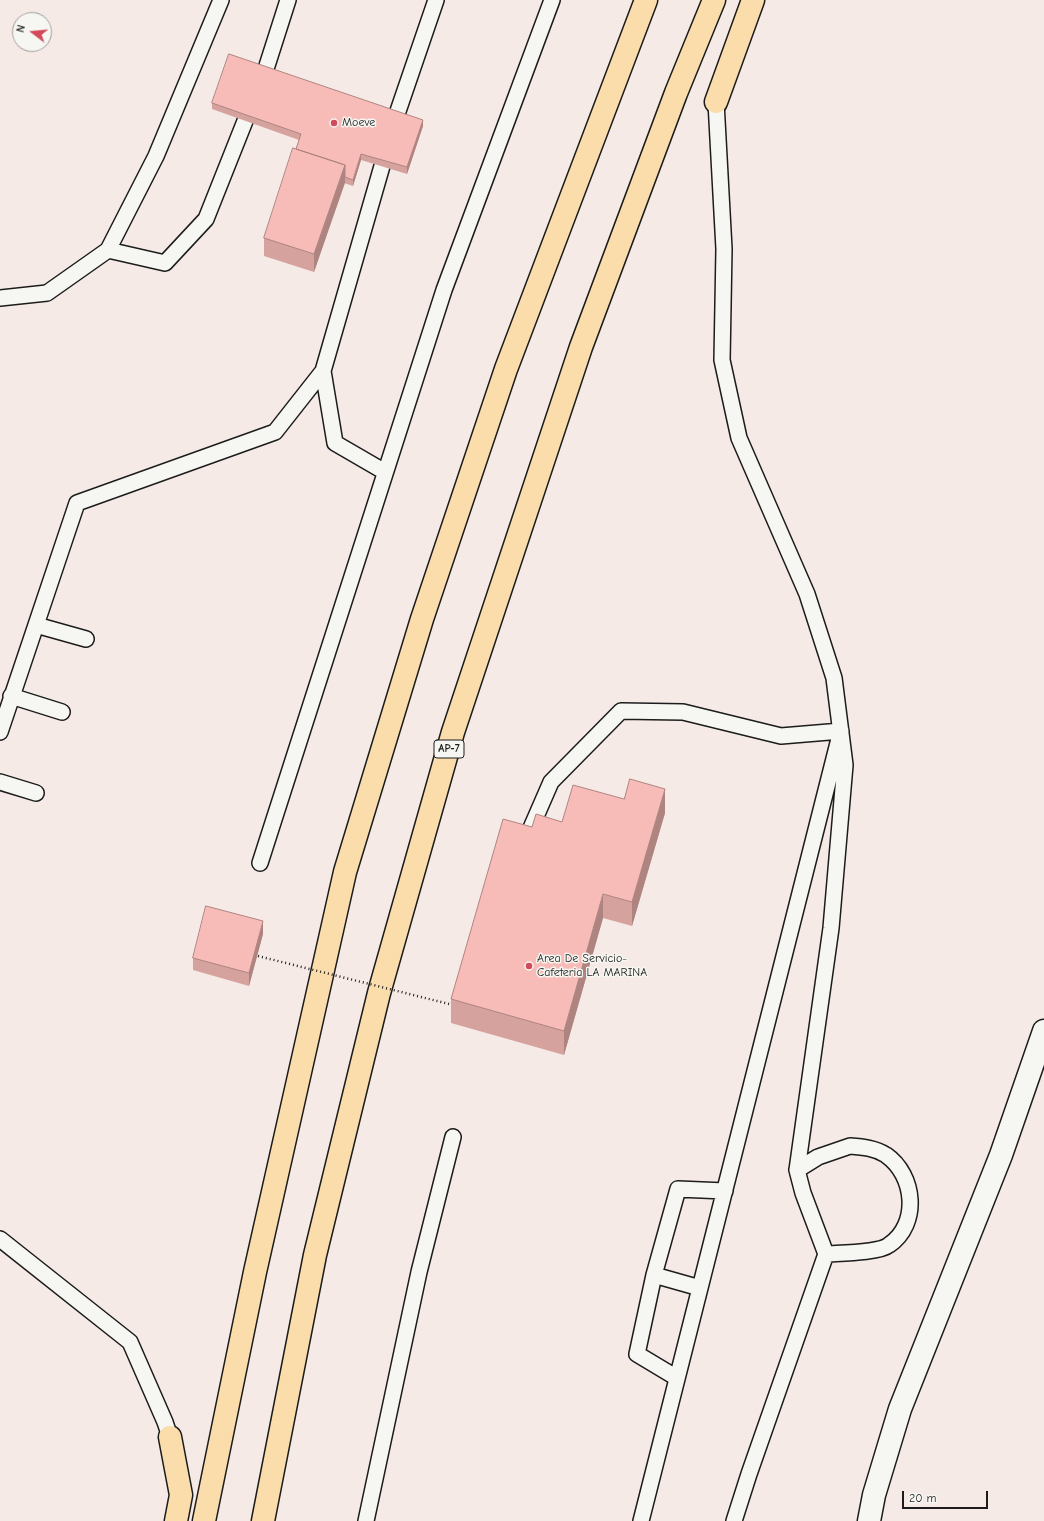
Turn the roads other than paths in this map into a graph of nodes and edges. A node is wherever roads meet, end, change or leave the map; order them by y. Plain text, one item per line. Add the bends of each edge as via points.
1 (221, 0) edge
2 (288, 0) edge
3 (436, 0) edge
4 (552, 0) edge
5 (646, 0) edge
6 (714, 0) edge
7 (754, 0) edge
8 (265, 72) edge
9 (716, 102) joint
10 (396, 117) edge
11 (245, 121) edge
12 (382, 166) edge
13 (108, 250) junction
14 (0, 298) edge
15 (323, 371) junction
16 (385, 472) junction
17 (36, 625) junction
18 (86, 639) dead end
19 (12, 696) junction
20 (62, 712) dead end
21 (0, 732) edge
22 (841, 732) junction
23 (0, 782) edge
24 (36, 793) dead end
25 (522, 848) edge
26 (260, 863) dead end
27 (1044, 1031) edge
28 (454, 1137) dead end
29 (797, 1170) junction
30 (725, 1191) junction
31 (0, 1239) edge
32 (826, 1254) junction
33 (654, 1276) junction
34 (700, 1288) junction
35 (677, 1378) junction
36 (170, 1438) joint
37 (176, 1521) edge
38 (204, 1521) edge
39 (263, 1521) edge
40 (366, 1521) edge
41 (641, 1521) edge
42 (734, 1521) edge
43 (869, 1521) edge

1 - 13 lane via 156,156
2 - 8 lane
3 - 10 lane
4 - 16 lane via 444,290
5 - 38 highway via 506,369 422,619 345,872 255,1272
6 - 39 highway, AP-7 via 676,93 581,347 453,732 379,993 318,1240
7 - 9 highway
9 - 22 lane via 724,249 722,360 738,438 807,594 834,678
11 - 13 lane via 206,219 165,263
12 - 15 lane
13 - 14 lane via 47,293
15 - 16 lane via 335,443
15 - 17 lane via 275,432 77,503
16 - 26 lane
17 - 18 lane
17 - 19 lane
19 - 20 lane
19 - 21 lane
22 - 25 lane via 781,736 684,712 620,711 551,782
22 - 29 lane via 845,765 831,928
22 - 30 lane
23 - 24 lane
27 - 43 street via 1001,1155 900,1409 874,1495
28 - 40 lane via 419,1272
29 - 32 lane
29 - 32 lane via 832,1151 850,1146 870,1148 886,1155 899,1167 907,1183 911,1200 909,1218 901,1233 889,1246
30 - 33 lane via 678,1189
30 - 34 lane
31 - 36 lane via 130,1342
32 - 42 lane via 748,1474
33 - 34 lane
33 - 35 lane via 637,1354
34 - 35 lane
35 - 41 lane
36 - 37 highway via 181,1495

